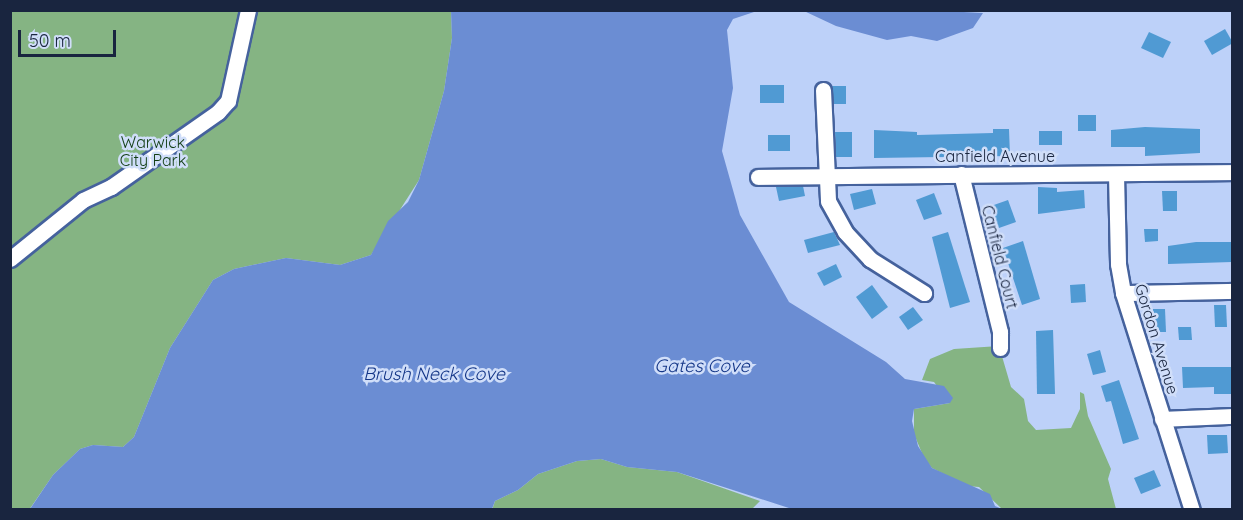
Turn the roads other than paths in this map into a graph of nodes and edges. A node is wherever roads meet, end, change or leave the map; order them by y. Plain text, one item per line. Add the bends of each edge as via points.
1 (248, 10) edge
2 (823, 90) dead end
3 (1233, 172) edge
4 (961, 174) junction
5 (1116, 174) junction
6 (824, 176) junction
7 (758, 177) dead end
8 (10, 259) edge
9 (1233, 291) edge
10 (1123, 292) junction
11 (924, 293) dead end
12 (1000, 348) dead end
13 (1233, 416) edge
14 (1162, 419) junction
15 (1192, 510) edge

1 - 8 street via 228,101 218,112 111,187 83,200
2 - 6 street
3 - 5 street, Canfield Avenue
4 - 5 street, Canfield Avenue
4 - 6 street, Canfield Avenue
4 - 12 street, Canfield Court via 1000,332
5 - 10 street, Gordon Avenue via 1118,264
6 - 7 street, Canfield Avenue
6 - 11 street via 828,201 844,232 870,259
9 - 10 street
10 - 14 street, Gordon Avenue
13 - 14 street
14 - 15 street, Gordon Avenue

